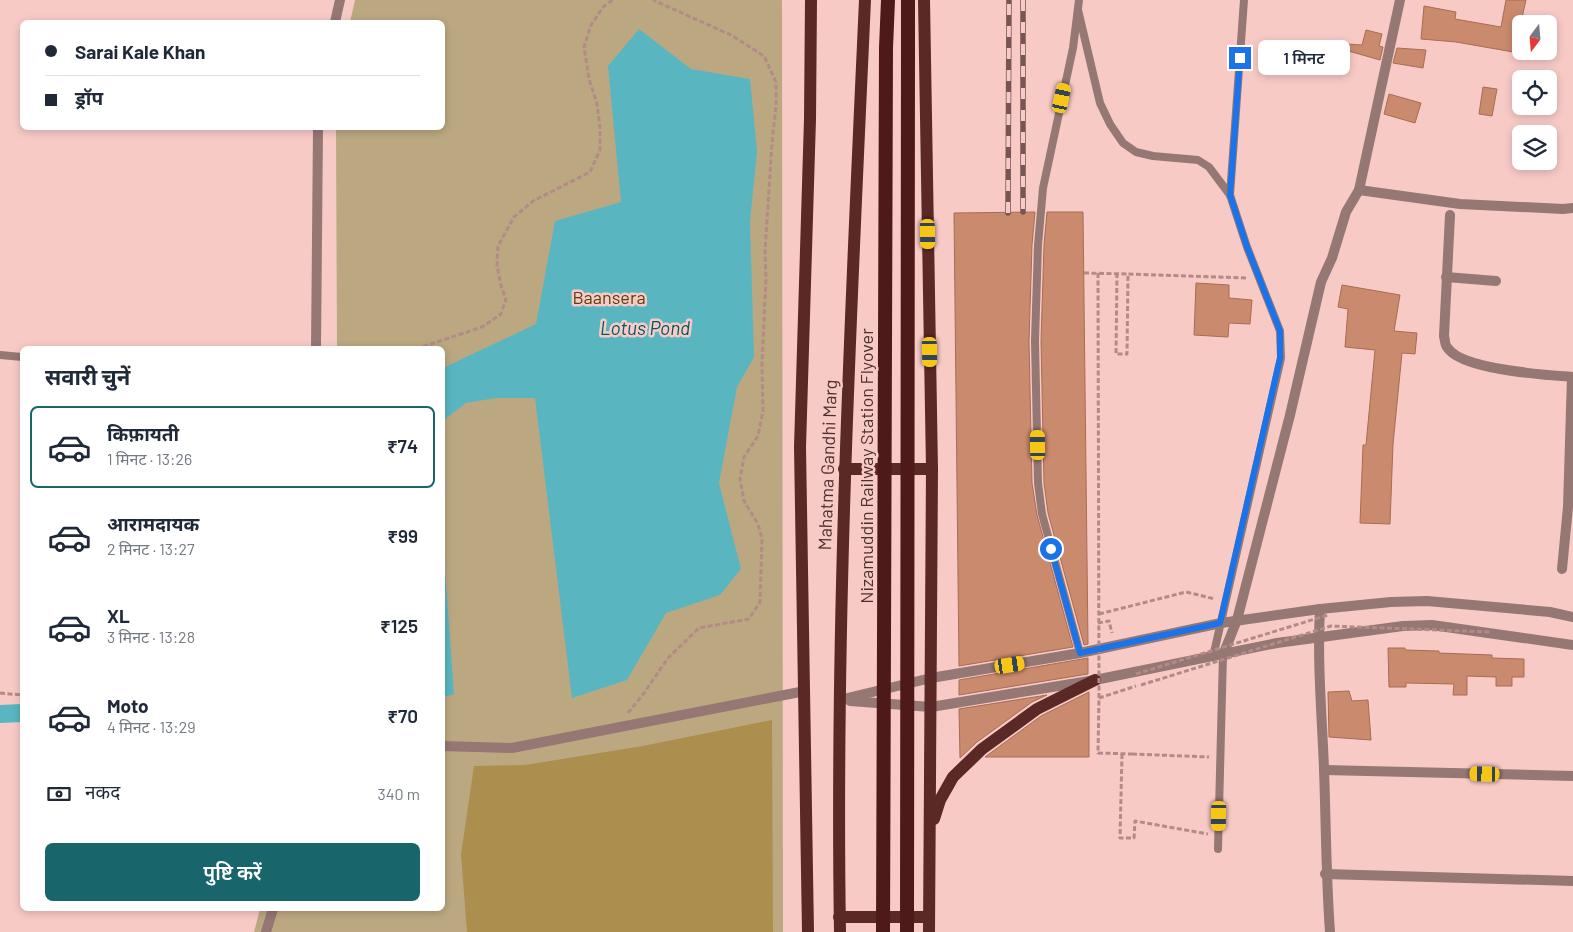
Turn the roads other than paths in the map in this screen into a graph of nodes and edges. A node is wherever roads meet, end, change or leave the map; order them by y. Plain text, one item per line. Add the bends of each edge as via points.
1 (340, 0) edge
2 (811, 0) edge
3 (865, 0) edge
4 (888, 0) edge
5 (908, 0) edge
6 (924, 0) edge
7 (1079, 0) edge
8 (1244, 0) edge
9 (1400, 0) edge
10 (1078, 10) junction
11 (335, 20) edge
12 (318, 130) edge
13 (1359, 190) junction
14 (1230, 195) junction
15 (1573, 208) edge
16 (1450, 215) dead end
17 (1446, 277) junction
18 (1496, 281) dead end
19 (316, 346) edge
20 (0, 355) edge
21 (20, 357) edge
22 (1572, 377) edge
23 (844, 469) junction
24 (932, 469) junction
25 (1562, 569) dead end
26 (1324, 612) junction
27 (1573, 617) edge
28 (1237, 620) junction
29 (1220, 623) junction
30 (1318, 638) junction
31 (1573, 645) edge
32 (1080, 653) junction
33 (1218, 656) junction
34 (931, 678) junction
35 (1096, 680) junction
36 (805, 691) junction
37 (839, 700) junction
38 (930, 707) junction
39 (445, 746) edge
40 (1324, 770) junction
41 (1573, 776) edge
42 (930, 833) junction
43 (1218, 849) dead end
44 (1325, 874) junction
45 (1573, 881) edge
46 (272, 911) edge
47 (839, 917) junction
48 (930, 917) junction
49 (266, 932) edge
50 (808, 932) edge
51 (840, 932) edge
52 (883, 932) edge
53 (907, 932) edge
54 (929, 932) edge
55 (1330, 932) edge

1 - 11 street
2 - 36 main road via 800,447
3 - 23 main road, Mahatma Gandhi Marg
4 - 52 highway, Nizamuddin Railway Station Flyover, bridge
5 - 53 highway, bridge
6 - 24 main road
7 - 10 lane
8 - 14 lane
9 - 13 street
10 - 14 lane via 1100,102 1123,143 1136,152 1152,156 1198,160 1209,167
10 - 32 lane via 1043,188 1035,341 1038,483 1042,514
12 - 19 street
13 - 15 street via 1460,204
13 - 28 street via 1346,212 1321,282
14 - 29 lane via 1280,331 1280,358
16 - 17 street
17 - 18 street
17 - 22 street via 1444,336 1447,348 1473,363 1503,370
20 - 21 lane
22 - 25 street via 1568,507
23 - 24 main road
23 - 37 main road, Mahatma Gandhi Marg
24 - 34 main road
26 - 27 street via 1392,602 1427,601
26 - 28 street
26 - 30 street
28 - 29 street
28 - 33 street
29 - 32 street
29 - 33 lane
30 - 31 street via 1432,625
30 - 33 street
30 - 40 street
32 - 34 street
33 - 35 street
33 - 43 lane
34 - 37 street
34 - 38 main road
35 - 38 street
35 - 42 main road via 1037,709 982,749 953,778 940,800
36 - 39 street via 512,748
36 - 50 main road
37 - 38 street
37 - 47 main road, Mahatma Gandhi Marg
38 - 42 main road
40 - 41 street
40 - 44 street
42 - 48 main road
44 - 45 street
44 - 55 street
46 - 49 street
47 - 48 main road
47 - 51 main road, Mahatma Gandhi Marg
48 - 54 main road

